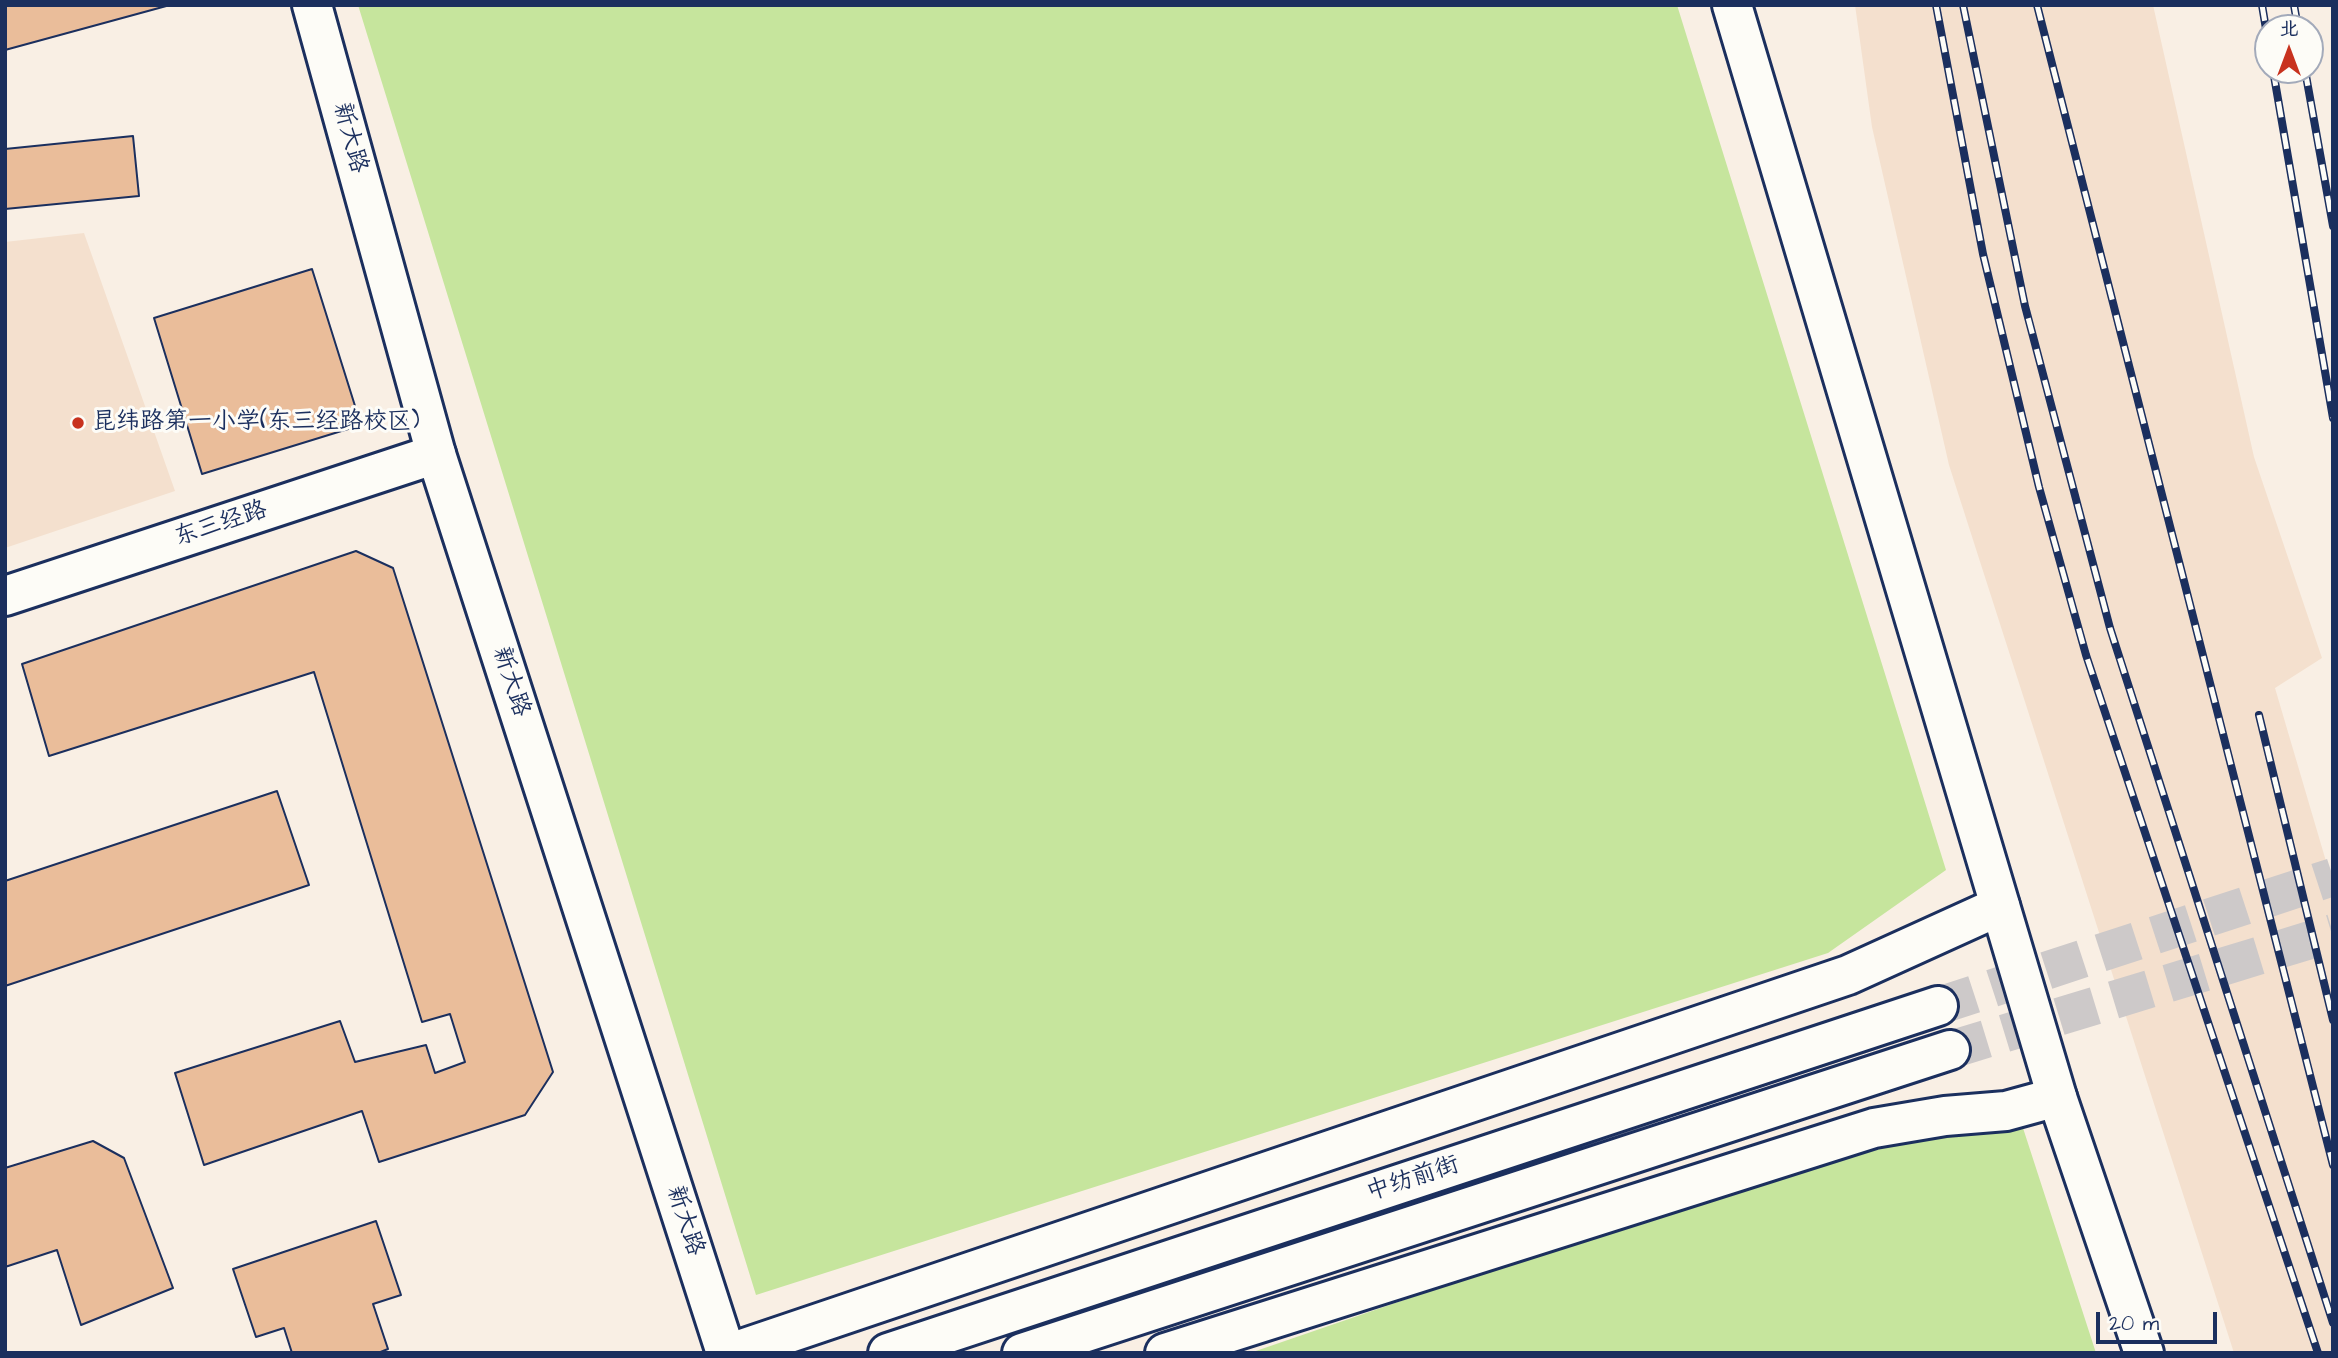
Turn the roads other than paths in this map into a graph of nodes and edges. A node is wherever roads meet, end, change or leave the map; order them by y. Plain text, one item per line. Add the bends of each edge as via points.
1 (312, 5) edge
2 (1732, 5) edge
3 (436, 454) junction
4 (5, 596) edge
5 (2000, 906) junction
6 (1938, 1006) tunnel mouth
7 (1950, 1050) tunnel mouth
8 (2057, 1097) junction
9 (728, 1353) edge
10 (888, 1353) edge
11 (1022, 1353) edge
12 (1165, 1353) edge
13 (2144, 1353) edge

1 - 3 street, 新大路
2 - 5 street
3 - 4 street, 东三经路
3 - 9 street, 新大路
5 - 8 street
5 - 9 street via 1848,975
6 - 10 street, 中纺前街
7 - 11 street
8 - 12 street via 2006,1111 1874,1128
8 - 13 street

